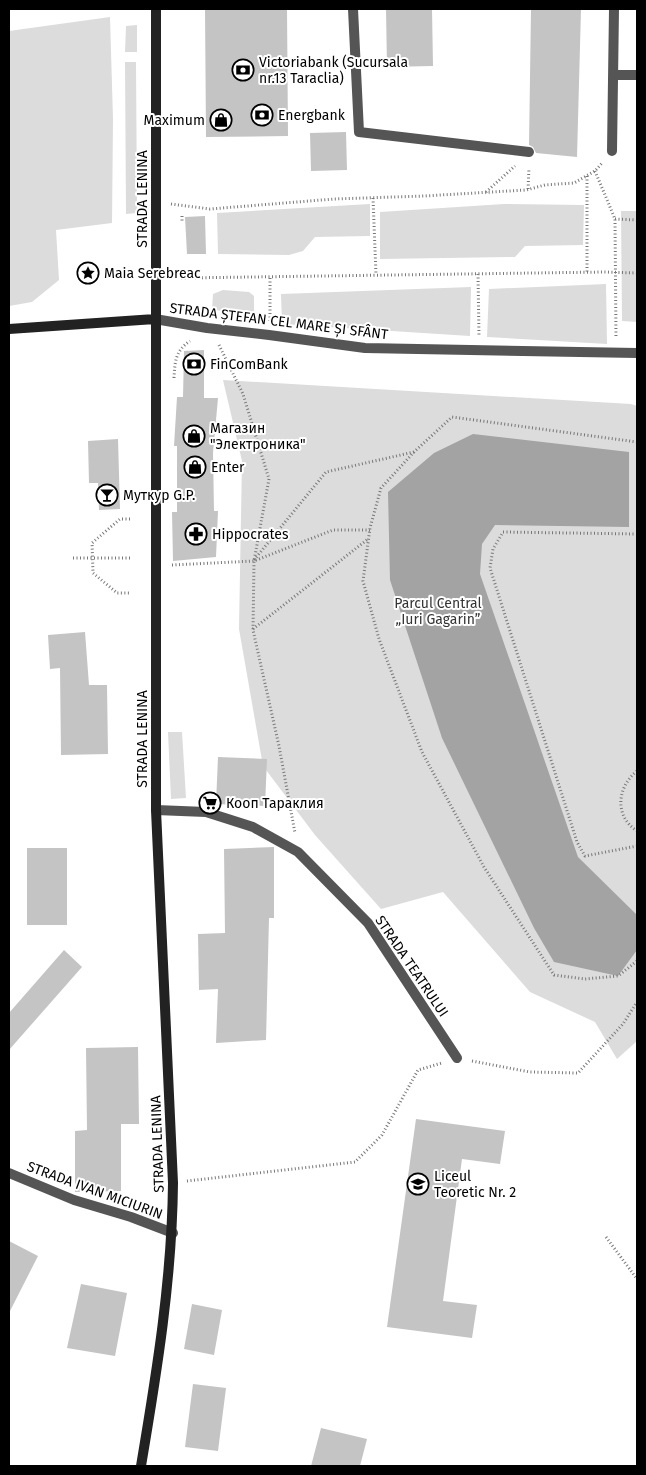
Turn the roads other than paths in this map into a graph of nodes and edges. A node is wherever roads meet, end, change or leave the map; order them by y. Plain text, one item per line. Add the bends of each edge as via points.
1 (156, 9) edge
2 (353, 9) edge
3 (614, 9) edge
4 (614, 75) junction
5 (637, 75) edge
6 (612, 151) road end
7 (529, 152) road end
8 (155, 319) junction
9 (9, 329) edge
10 (637, 353) edge
11 (156, 810) junction
12 (457, 1058) road end
13 (9, 1173) edge
14 (173, 1233) junction
15 (141, 1466) edge

1 - 8 street, STRADA LENINA
2 - 7 street via 359,132
3 - 4 street
4 - 5 street
4 - 6 street
8 - 9 street, STRADA ȘTEFAN CEL MARE ȘI SFÂNT
8 - 10 street, STRADA ȘTEFAN CEL MARE ȘI SFÂNT via 365,348
8 - 11 street, STRADA LENINA
11 - 12 street, STRADA TEATRULUI via 206,812 253,827 298,852 368,923
11 - 14 street, STRADA LENINA
13 - 14 street, STRADA IVAN MICIURIN via 74,1200
14 - 15 street, STRADA LENINA via 160,1351

